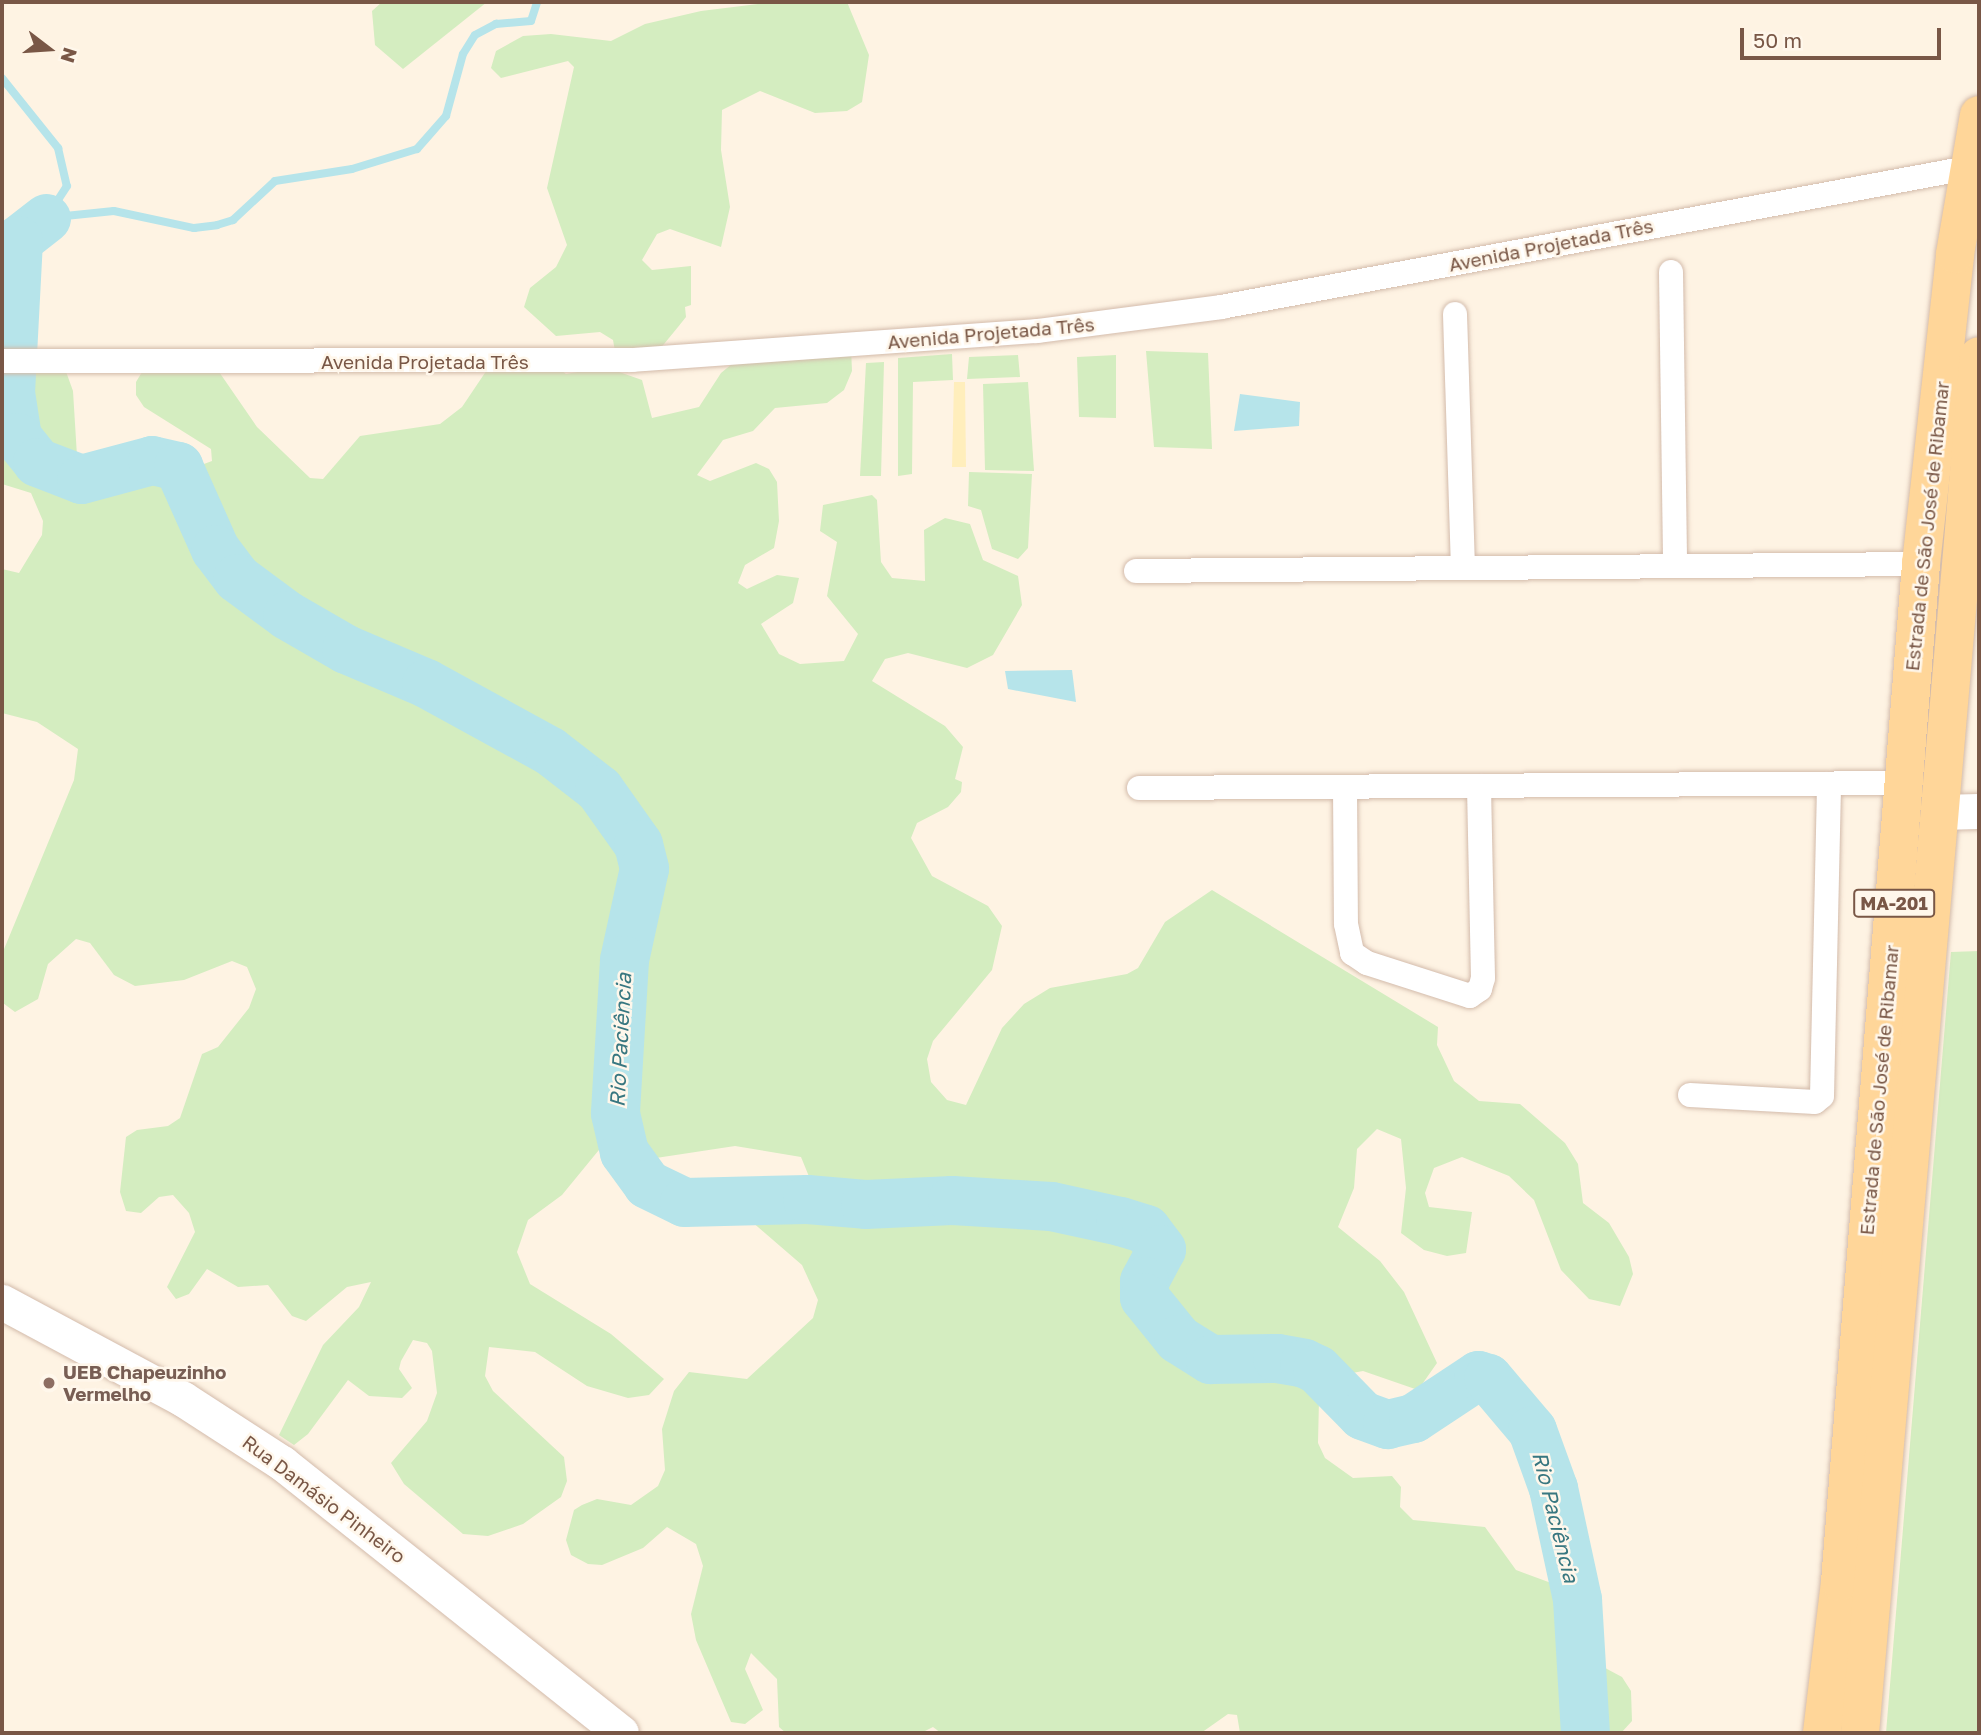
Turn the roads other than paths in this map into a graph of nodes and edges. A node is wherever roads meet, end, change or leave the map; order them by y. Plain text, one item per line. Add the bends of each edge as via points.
1 (1979, 115) edge
2 (1967, 168) junction
3 (1671, 272) dead end
4 (1455, 314) dead end
5 (1979, 356) edge
6 (2, 361) edge
7 (1922, 564) junction
8 (1675, 565) junction
9 (1463, 568) junction
10 (1136, 571) dead end
11 (1904, 783) junction
12 (1829, 784) junction
13 (1479, 786) junction
14 (1345, 787) junction
15 (1139, 788) dead end
16 (1979, 811) edge
17 (1939, 812) junction
18 (1690, 1095) dead end
19 (2, 1301) edge
20 (1827, 1693) junction
21 (621, 1733) edge
22 (1798, 1733) edge
23 (1822, 1733) edge
24 (1860, 1733) edge

1 - 2 main road, Estrada de São José de Ribamar / MA-201
2 - 6 street, Avenida Projetada Três via 1221,307 1037,331 632,360
2 - 7 main road, Estrada de São José de Ribamar / MA-201
3 - 8 street
4 - 9 street
5 - 17 main road, Estrada de São José de Ribamar / MA-201
7 - 8 street
7 - 11 main road, Estrada de São José de Ribamar / MA-201
8 - 9 street
9 - 10 street
11 - 12 street
11 - 20 main road, Estrada de São José de Ribamar / MA-201
12 - 13 street
12 - 18 street via 1822,1096 1815,1102
13 - 14 street
13 - 14 street via 1483,978 1470,996 1367,963 1352,953 1347,941
14 - 15 street
16 - 17 street
17 - 24 main road, Estrada de São José de Ribamar / MA-201
19 - 21 street, Rua Damásio Pinheiro via 183,1399 282,1463
20 - 22 main road
20 - 23 main road, Estrada de São José de Ribamar / MA-201

